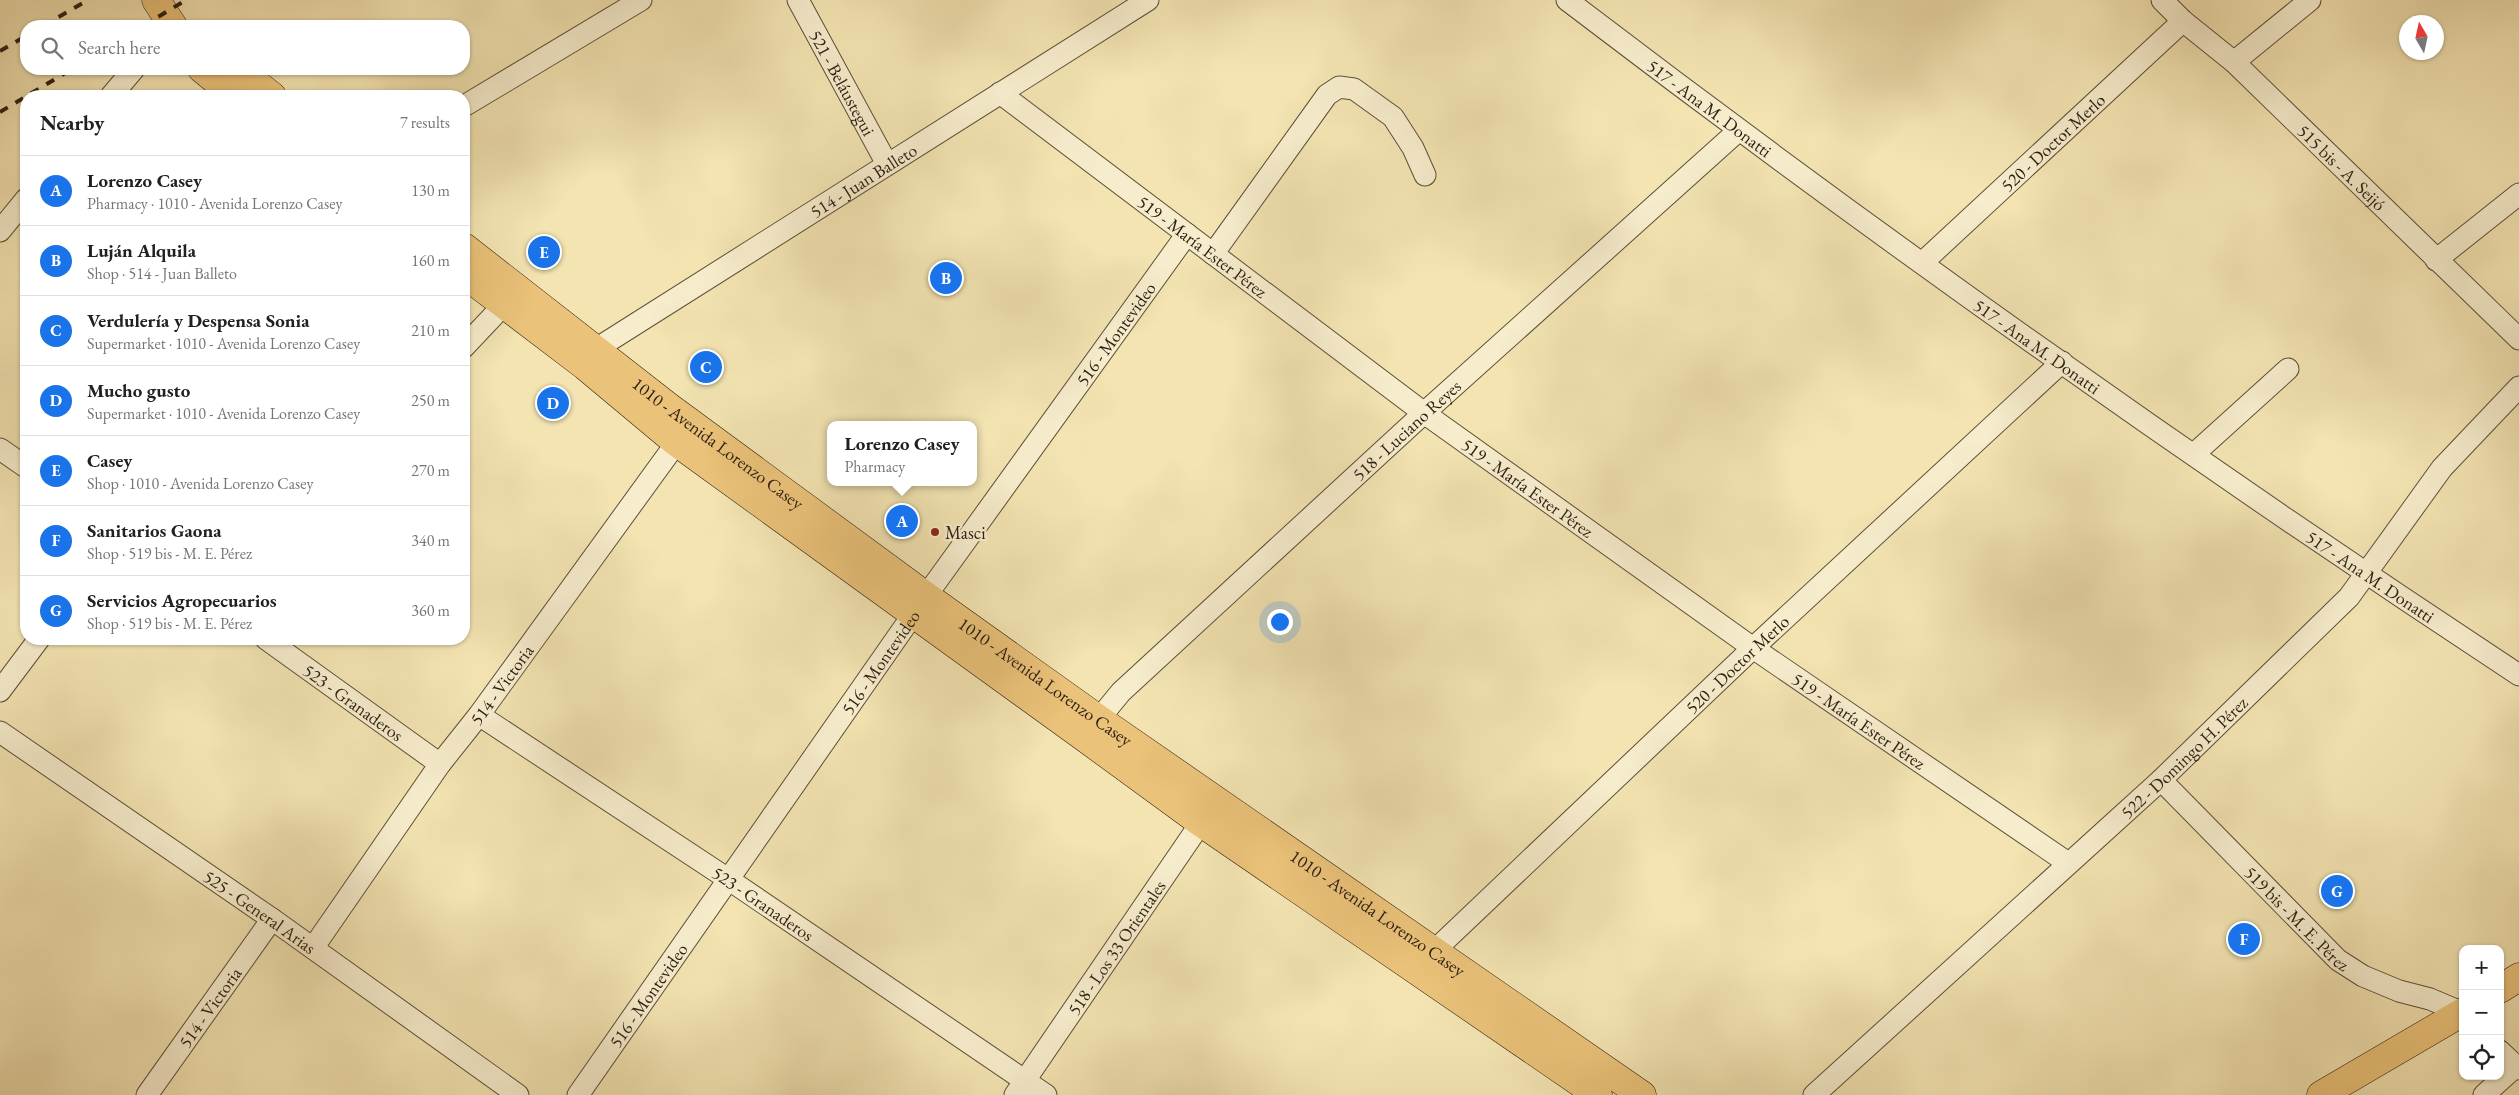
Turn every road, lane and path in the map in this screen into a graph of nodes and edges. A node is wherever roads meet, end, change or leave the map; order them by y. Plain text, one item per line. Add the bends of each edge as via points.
1 (156, 0) edge
2 (641, 0) edge
3 (798, 0) edge
4 (1148, 0) edge
5 (1567, 0) edge
6 (2162, 0) edge
7 (2310, 0) edge
8 (168, 20) edge
9 (2183, 21) junction
10 (2234, 62) junction
11 (129, 75) edge
12 (209, 75) edge
13 (246, 75) edge
14 (116, 90) edge
15 (228, 90) edge
16 (264, 90) edge
17 (1000, 93) junction
18 (470, 102) edge
19 (1738, 131) junction
20 (887, 164) junction
21 (1425, 176) dead end
22 (2519, 194) edge
23 (20, 206) edge
24 (0, 231) edge
25 (1187, 234) junction
26 (470, 253) edge
27 (1212, 254) junction
28 (2436, 260) junction
29 (1922, 263) junction
30 (470, 277) edge
31 (511, 297) junction
32 (2519, 340) edge
33 (470, 341) edge
34 (591, 358) junction
35 (2062, 362) junction
36 (2288, 369) dead end
37 (2519, 387) edge
38 (1424, 412) junction
39 (684, 432) junction
40 (0, 449) edge
41 (2194, 454) junction
42 (20, 463) edge
43 (2365, 574) junction
44 (920, 605) junction
45 (34, 645) edge
46 (274, 645) edge
47 (1753, 648) junction
48 (2519, 675) edge
49 (0, 691) edge
50 (479, 715) junction
51 (1091, 728) junction
52 (0, 732) edge
53 (440, 764) junction
54 (2161, 780) junction
55 (1208, 811) junction
56 (2068, 863) junction
57 (728, 879) junction
58 (272, 919) junction
59 (313, 948) junction
60 (1435, 950) junction
61 (1418, 972) junction
62 (2519, 977) edge
63 (2504, 986) edge
64 (2459, 1011) edge
65 (2459, 1015) edge
66 (2504, 1055) edge
67 (2517, 1068) edge
68 (1021, 1088) edge
69 (147, 1095) edge
70 (518, 1095) edge
71 (578, 1095) edge
72 (1046, 1095) edge
73 (1598, 1095) edge
74 (1642, 1095) edge
75 (1814, 1095) edge
76 (2321, 1095) edge
77 (2484, 1095) edge

1 - 8 main road
2 - 18 street
3 - 20 street, 521 - Beláustegui
4 - 17 street, 514 - Juan Balleto
5 - 19 street, 517 - Ana M. Donatti
6 - 9 street, 515 bis - A. Seijó
7 - 10 street
9 - 10 street, 515 bis - A. Seijó
9 - 29 street, 520 - Doctor Merlo
10 - 28 street, 515 bis - A. Seijó
11 - 14 street
12 - 15 main road
13 - 16 main road
17 - 20 street, 514 - Juan Balleto
17 - 25 street, 519 - María Ester Pérez
19 - 29 street, 517 - Ana M. Donatti
19 - 38 street, 518 - Luciano Reyes
20 - 34 street, 514 - Juan Balleto
21 - 27 street via 1414,148 1393,117 1354,89 1339,87 1327,95
22 - 28 street
23 - 24 street
25 - 27 street, 519 - María Ester Pérez
25 - 44 street, 516 - Montevideo
26 - 31 main road, 1010 - Avenida Lorenzo Casey
27 - 38 street, 519 - María Ester Pérez
28 - 32 street, 515 bis - A. Seijó
29 - 35 street, 517 - Ana M. Donatti
30 - 31 main road, 1010 - Avenida Lorenzo Casey
31 - 33 street
31 - 34 main road, 1010 - Avenida Lorenzo Casey
34 - 39 main road, 1010 - Avenida Lorenzo Casey
35 - 41 street, 517 - Ana M. Donatti
35 - 47 street, 520 - Doctor Merlo
36 - 41 street
37 - 43 street, 522 - Domingo H. Pérez via 2442,468
38 - 47 street, 519 - María Ester Pérez
38 - 51 street, 518 - Luciano Reyes via 1121,692
39 - 44 main road, 1010 - Avenida Lorenzo Casey
39 - 50 street, 514 - Victoria
40 - 42 street
41 - 43 street, 517 - Ana M. Donatti
43 - 48 street, 517 - Ana M. Donatti
43 - 54 street, 522 - Domingo H. Pérez via 2349,597
44 - 51 main road, 1010 - Avenida Lorenzo Casey
44 - 57 street, 516 - Montevideo
45 - 49 street
46 - 53 street, 523 - Granaderos
47 - 56 street, 519 - María Ester Pérez
47 - 60 street, 520 - Doctor Merlo
50 - 53 street, 514 - Victoria
50 - 57 street, 523 - Granaderos
51 - 55 main road, 1010 - Avenida Lorenzo Casey
52 - 58 street, 525 - General Arias
53 - 59 street, 514 - Victoria
54 - 56 street, 522 - Domingo H. Pérez
54 - 64 street, 519 bis - M. E. Pérez via 2338,960 2363,976
55 - 60 main road, 1010 - Avenida Lorenzo Casey
55 - 61 main road, 1010 - Avenida Lorenzo Casey
55 - 68 street, 518 - Los 33 Orientales
56 - 75 street, 522 - Domingo H. Pérez
57 - 68 street, 523 - Granaderos
57 - 71 street, 516 - Montevideo
58 - 59 street, 525 - General Arias
58 - 69 street, 514 - Victoria
59 - 70 street, 525 - General Arias
60 - 61 street, 520 - Doctor Merlo
60 - 74 main road, 1010 - Avenida Lorenzo Casey
61 - 73 main road, 1010 - Avenida Lorenzo Casey
62 - 63 main road
65 - 76 main road
66 - 67 street
67 - 77 street
68 - 72 street, 523 - Granaderos

